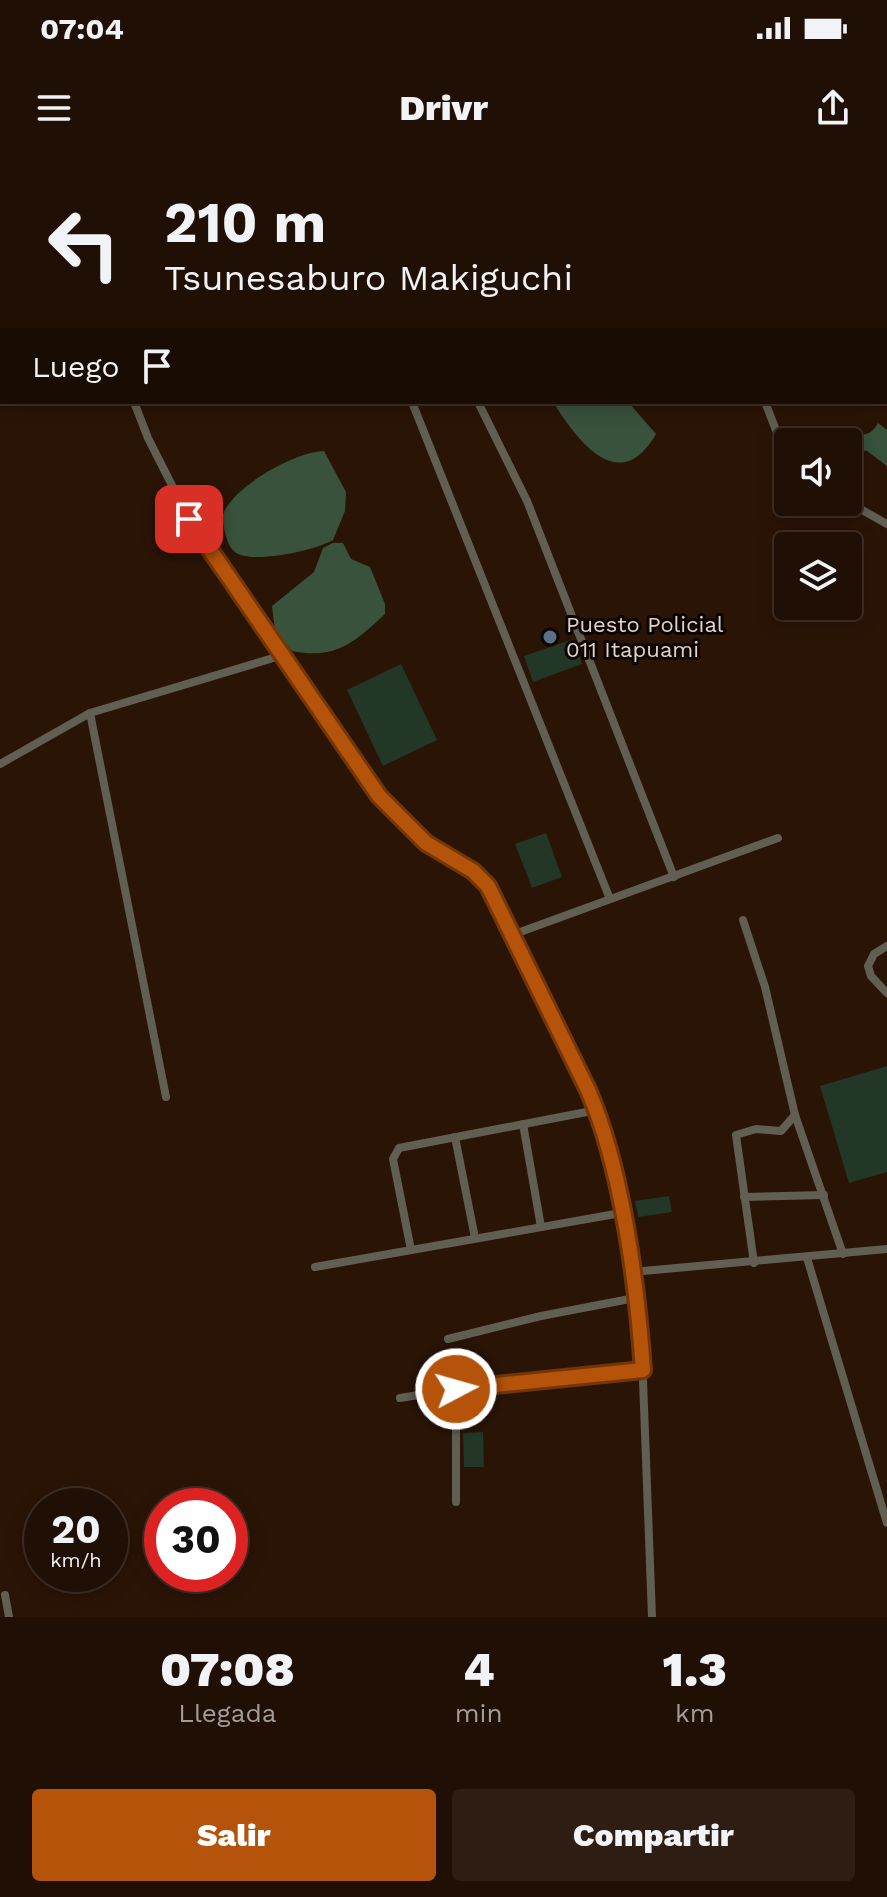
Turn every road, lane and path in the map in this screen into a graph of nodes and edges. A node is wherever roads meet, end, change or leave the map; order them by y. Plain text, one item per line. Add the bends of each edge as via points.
1 (135, 404) edge
2 (413, 404) edge
3 (479, 404) edge
4 (766, 404) edge
5 (775, 428) edge
6 (862, 510) edge
7 (887, 524) edge
8 (280, 656) junction
9 (90, 713) junction
10 (0, 764) edge
11 (778, 838) dead end
12 (674, 877) junction
13 (610, 899) junction
14 (743, 920) dead end
15 (512, 935) junction
16 (887, 946) edge
17 (887, 993) edge
18 (166, 1097) dead end
19 (597, 1110) junction
20 (795, 1115) junction
21 (523, 1124) junction
22 (455, 1137) junction
23 (824, 1195) junction
24 (744, 1197) junction
25 (621, 1213) junction
26 (541, 1227) junction
27 (475, 1238) junction
28 (887, 1249) edge
29 (411, 1250) junction
30 (843, 1254) junction
31 (807, 1258) junction
32 (754, 1263) junction
33 (315, 1267) dead end
34 (632, 1272) junction
35 (635, 1298) junction
36 (448, 1339) dead end
37 (643, 1370) junction
38 (456, 1389) junction
39 (400, 1398) dead end
40 (456, 1502) dead end
41 (887, 1523) edge
42 (5, 1595) dead end
43 (9, 1617) edge
44 (652, 1617) edge

1 - 8 street via 178,502
2 - 13 street
3 - 12 street via 527,501
4 - 5 street
6 - 7 street
8 - 9 street
8 - 15 street via 379,796 426,843 483,880
9 - 10 street
9 - 18 street
11 - 12 street
12 - 13 street
13 - 15 street
14 - 20 street
15 - 19 street
16 - 17 street via 868,966
19 - 21 street
19 - 25 street
20 - 23 street
20 - 24 street via 781,1131 756,1129 736,1135
21 - 22 street
21 - 26 street
22 - 27 street
22 - 29 street via 395,1152
23 - 24 street
23 - 30 street
24 - 32 street
25 - 26 street
25 - 34 street
26 - 27 street
27 - 29 street
28 - 30 street
29 - 33 street
30 - 31 street
31 - 32 street
31 - 41 street
32 - 34 street
34 - 35 street
35 - 36 street
35 - 37 street
37 - 38 street
37 - 44 street
38 - 39 street
38 - 40 street
42 - 43 street

